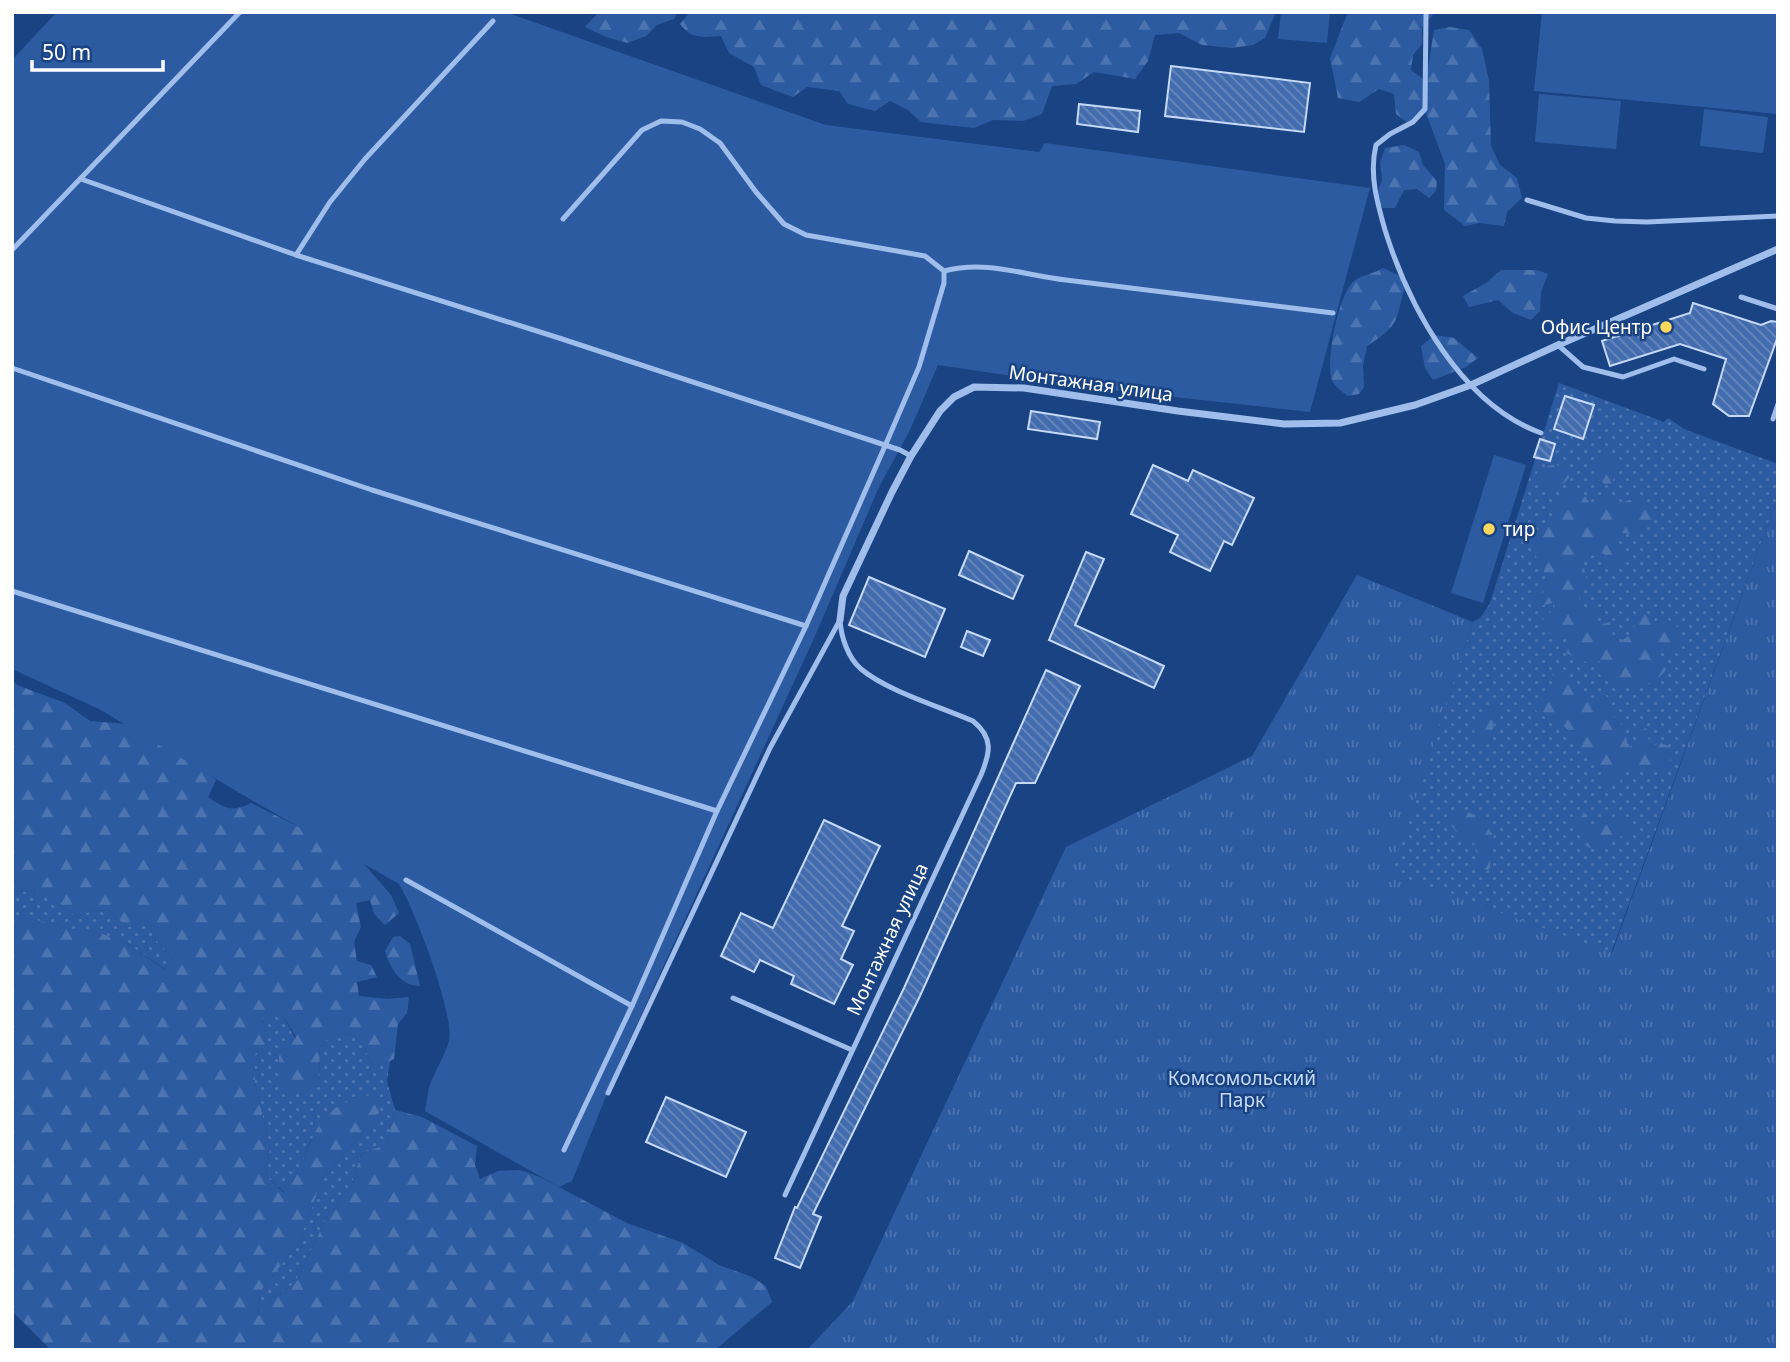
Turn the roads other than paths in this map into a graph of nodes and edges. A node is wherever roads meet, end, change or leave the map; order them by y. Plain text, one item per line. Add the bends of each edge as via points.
1 (240, 12) edge
2 (1426, 12) edge
3 (493, 21) dead end
4 (81, 179) junction
5 (1527, 200) dead end
6 (1778, 216) edge
7 (563, 219) dead end
8 (1778, 249) edge
9 (12, 250) edge
10 (296, 255) junction
11 (944, 271) junction
12 (1741, 297) dead end
13 (1778, 309) edge
14 (1333, 313) dead end
15 (1558, 345) junction
16 (12, 368) edge
17 (1704, 369) dead end
18 (1471, 385) junction
19 (1778, 404) edge
20 (1773, 419) dead end
21 (1541, 433) dead end
22 (885, 446) junction
23 (911, 456) junction
24 (12, 591) edge
25 (840, 620) junction
26 (806, 626) junction
27 (717, 811) junction
28 (406, 880) dead end
29 (733, 998) dead end
30 (632, 1006) junction
31 (852, 1050) junction
32 (608, 1093) dead end
33 (564, 1150) dead end
34 (785, 1195) dead end

1 - 4 lane
2 - 18 lane via 1425,109 1376,145 1374,183 1392,253 1408,291 1440,346
3 - 10 lane via 365,159
4 - 9 lane
4 - 10 lane
5 - 6 lane via 1586,218 1615,221
7 - 11 lane via 642,130 661,121 682,122 720,143 784,224 806,235 925,256
8 - 15 street, Монтажная улица
10 - 22 lane
11 - 14 lane via 987,266
11 - 22 lane via 919,367
12 - 13 lane
15 - 17 lane via 1583,367 1623,377 1674,359
15 - 18 street, Монтажная улица
16 - 26 lane via 372,490
18 - 21 lane via 1511,419
18 - 23 street, Монтажная улица via 1415,405 1317,424 1284,424 1024,388 974,387 940,411
19 - 20 lane
22 - 23 lane
22 - 26 lane
23 - 25 street, Монтажная улица via 844,596
24 - 27 lane
25 - 31 lane, Монтажная улица via 849,653 859,667 879,682 973,721 988,741 981,775
25 - 32 lane via 770,748
26 - 27 lane
27 - 30 lane
28 - 30 lane
29 - 31 lane
30 - 33 lane
31 - 34 lane, Монтажная улица

